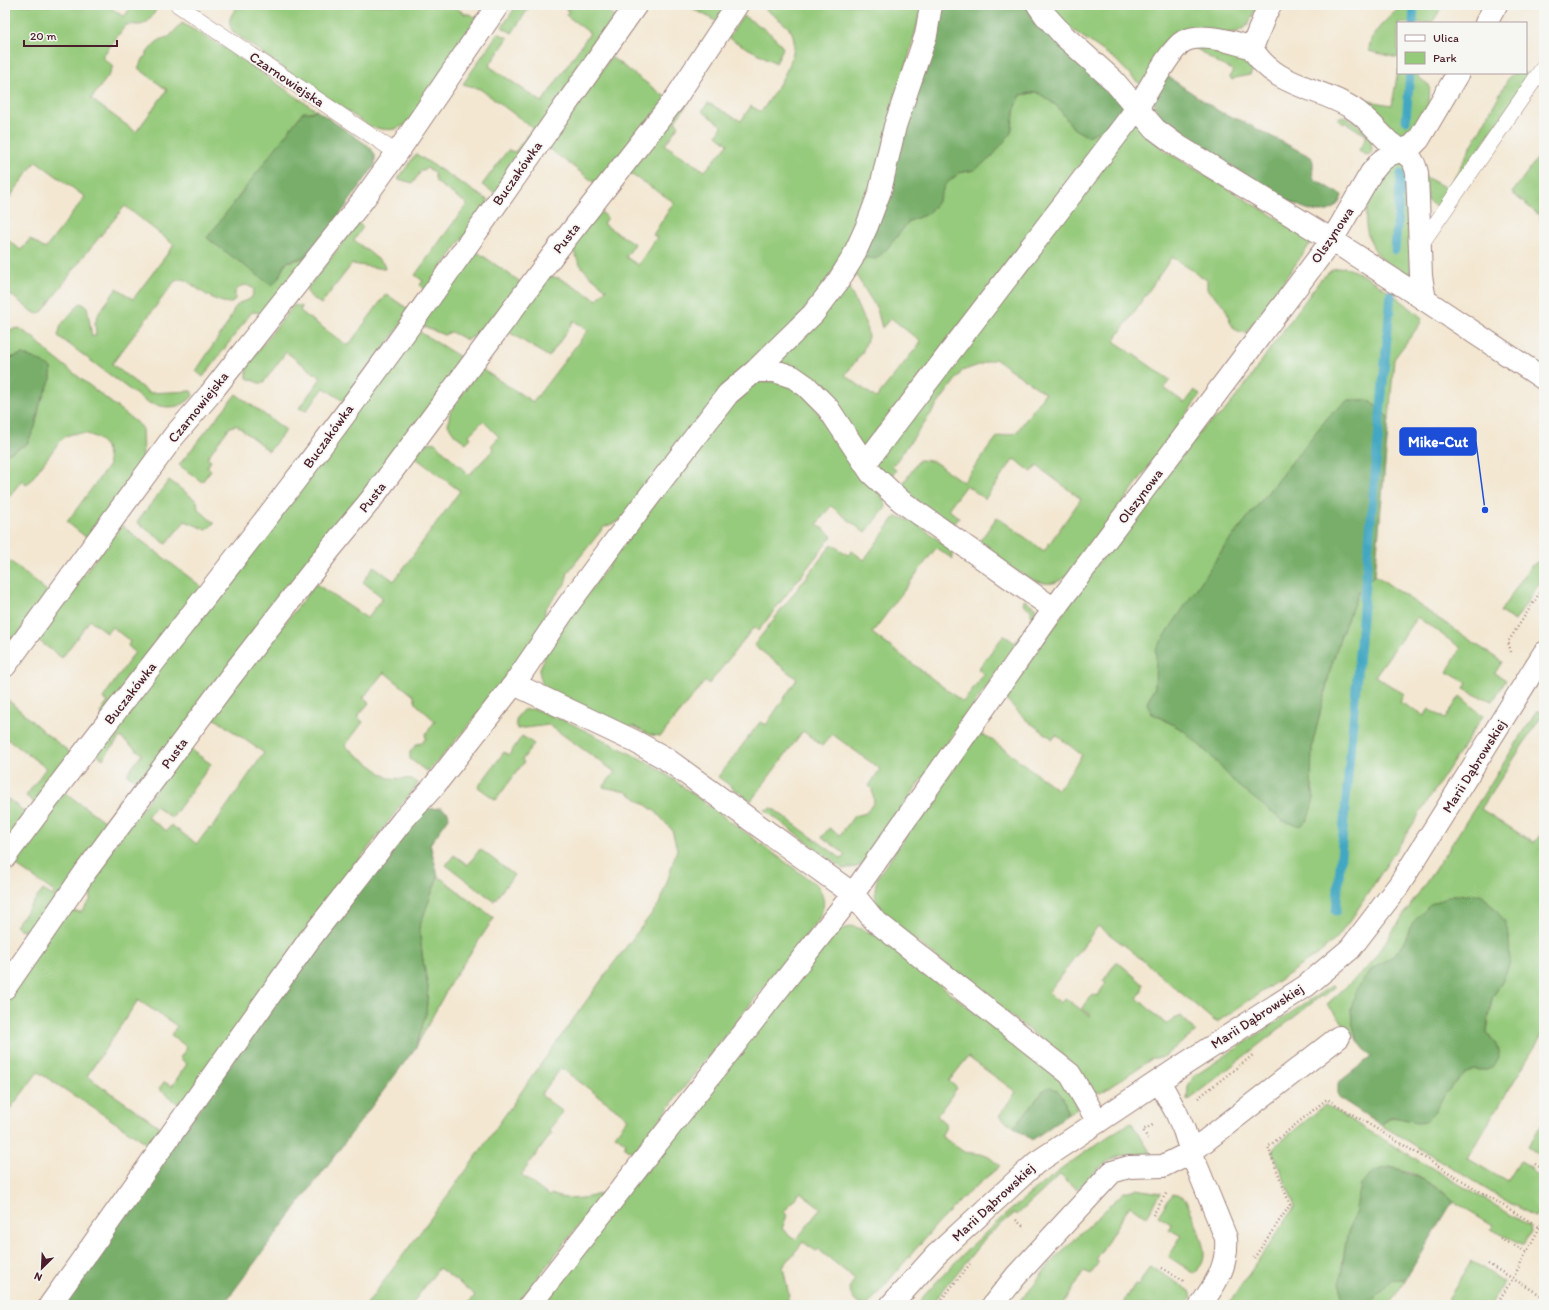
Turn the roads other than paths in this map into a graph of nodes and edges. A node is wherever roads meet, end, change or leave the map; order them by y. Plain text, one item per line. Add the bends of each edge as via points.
1 (178, 5) edge
2 (498, 5) edge
3 (636, 5) edge
4 (737, 5) edge
5 (931, 5) edge
6 (1038, 5) edge
7 (1270, 5) edge
8 (1496, 5) edge
9 (1487, 22) edge
10 (1252, 48) junction
11 (1544, 66) edge
12 (1457, 74) edge
13 (1137, 109) junction
14 (1400, 151) junction
15 (397, 153) junction
16 (1332, 240) junction
17 (1420, 246) junction
18 (1426, 300) junction
19 (755, 371) junction
20 (1544, 379) edge
21 (865, 464) junction
22 (1054, 609) junction
23 (1544, 653) edge
24 (5, 666) edge
25 (1537, 679) edge
26 (514, 684) junction
27 (5, 857) edge
28 (854, 894) junction
29 (5, 988) edge
30 (1339, 1037) dead end
31 (1159, 1081) junction
32 (1098, 1122) junction
33 (1191, 1152) junction
34 (51, 1304) edge
35 (530, 1305) edge
36 (891, 1305) edge
37 (993, 1305) edge
38 (1201, 1305) edge

1 - 15 lane, Czarnowiejska
2 - 15 street, Czarnowiejska
3 - 27 street, Buczakówka via 423,307 307,464
4 - 29 street, Pusta via 676,99 552,255 370,502 231,676 86,871
5 - 19 street via 926,35 895,126 880,191 868,226 852,259 813,314
6 - 13 street via 1065,37 1113,80
7 - 10 street
8 - 9 street
10 - 13 street via 1216,39 1199,38 1184,41 1172,53
10 - 14 street via 1258,59 1271,71 1353,108
11 - 17 lane
12 - 14 street, Olszynowa via 1419,139 1412,146
13 - 16 street via 1155,129 1178,146
13 - 21 street
14 - 16 street, Olszynowa via 1381,161 1371,173
14 - 17 street via 1410,157 1417,173
15 - 24 street, Czarnowiejska via 282,303 174,436
16 - 18 street
16 - 22 street, Olszynowa
17 - 18 street via 1421,276
18 - 20 street
19 - 21 street via 775,371 793,377 806,386 828,408
19 - 26 street via 728,394 587,580
21 - 22 street via 901,501
22 - 28 street, Olszynowa
23 - 25 street, Marii Dąbrowskiej
25 - 31 street, Marii Dąbrowskiej via 1399,885 1350,949 1306,986
26 - 28 street via 665,758
26 - 34 street via 309,940
28 - 32 street via 874,920 1070,1074
28 - 35 street, Olszynowa
30 - 33 street
31 - 32 street, Marii Dąbrowskiej
31 - 33 street via 1176,1112
32 - 36 street, Marii Dąbrowskiej via 1036,1162 936,1255
33 - 37 street via 1163,1166 1129,1167 1112,1172 1016,1276
33 - 38 street via 1227,1245 1222,1271

